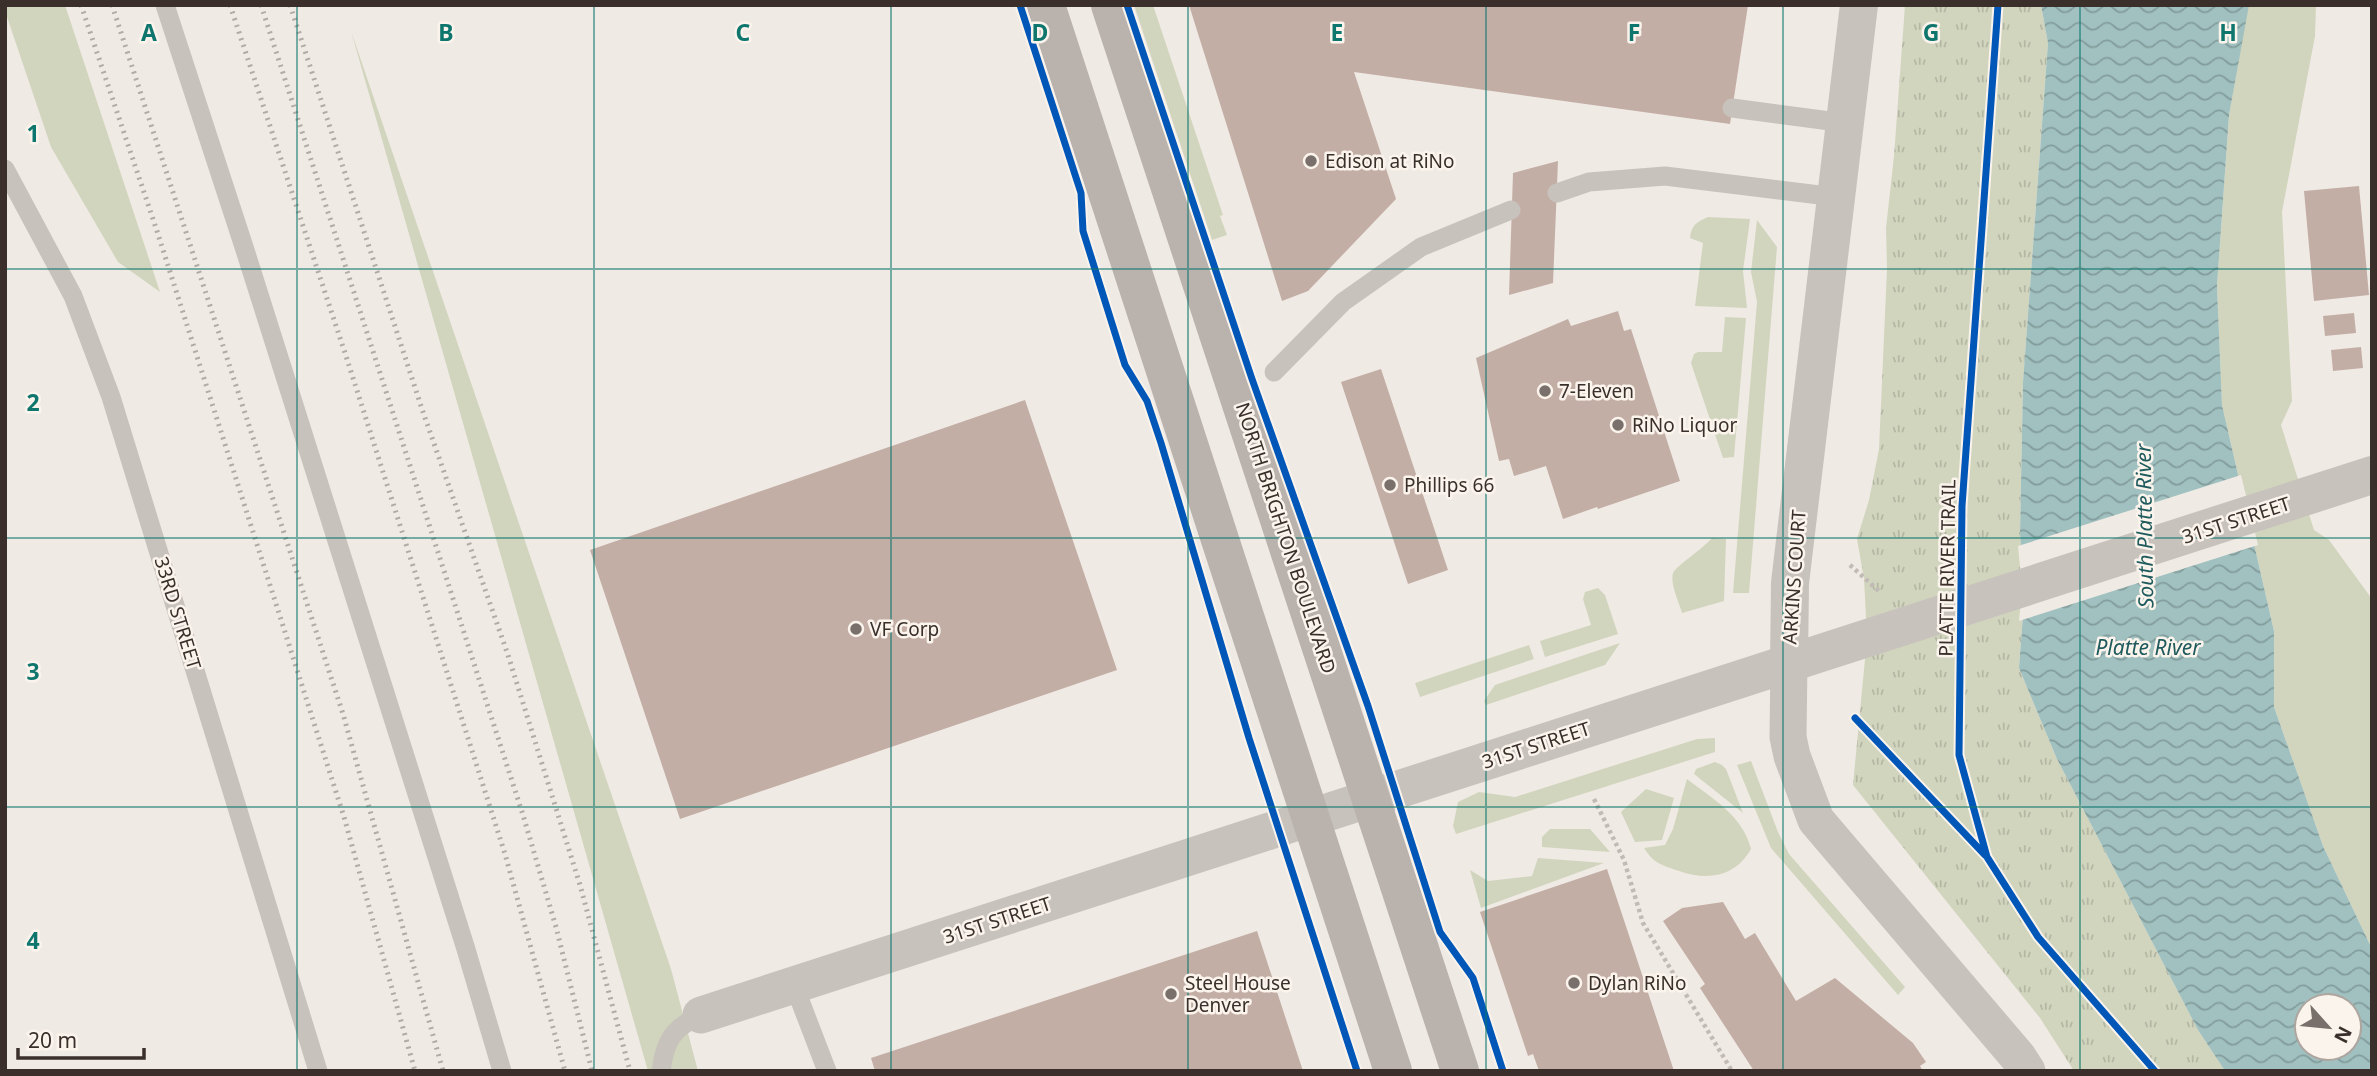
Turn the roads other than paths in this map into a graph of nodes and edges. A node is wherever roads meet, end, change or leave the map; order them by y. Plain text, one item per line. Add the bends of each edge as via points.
1 (165, 5) edge
2 (1045, 5) edge
3 (1110, 5) edge
4 (1859, 5) edge
5 (1732, 107) dead end
6 (1845, 123) junction
7 (5, 169) edge
8 (1557, 193) dead end
9 (1836, 197) junction
10 (1511, 211) dead end
11 (1274, 372) dead end
12 (2372, 475) edge
13 (1789, 663) junction
14 (1371, 798) junction
15 (1310, 818) junction
16 (794, 985) junction
17 (701, 1015) joint
18 (318, 1071) edge
19 (502, 1071) edge
20 (661, 1071) edge
21 (827, 1071) edge
22 (1393, 1071) edge
23 (1460, 1071) edge
24 (2027, 1071) edge

1 - 19 lane
2 - 15 main road
3 - 14 main road, NORTH BRIGHTON BOULEVARD
4 - 6 street, ARKINS COURT
5 - 6 lane
6 - 9 street, ARKINS COURT
7 - 18 lane, 33RD STREET via 73,296 111,397
8 - 9 lane via 1589,181 1665,177
9 - 13 street, ARKINS COURT via 1790,583
10 - 11 lane via 1421,247 1343,302
12 - 13 street, 31ST STREET via 1889,612
13 - 14 street, 31ST STREET
13 - 24 street, ARKINS COURT via 1788,737 1816,820
14 - 15 street, 31ST STREET
14 - 23 main road, NORTH BRIGHTON BOULEVARD
15 - 16 street, 31ST STREET
15 - 22 main road
16 - 17 street, 31ST STREET
16 - 21 lane
17 - 20 lane via 671,1036

